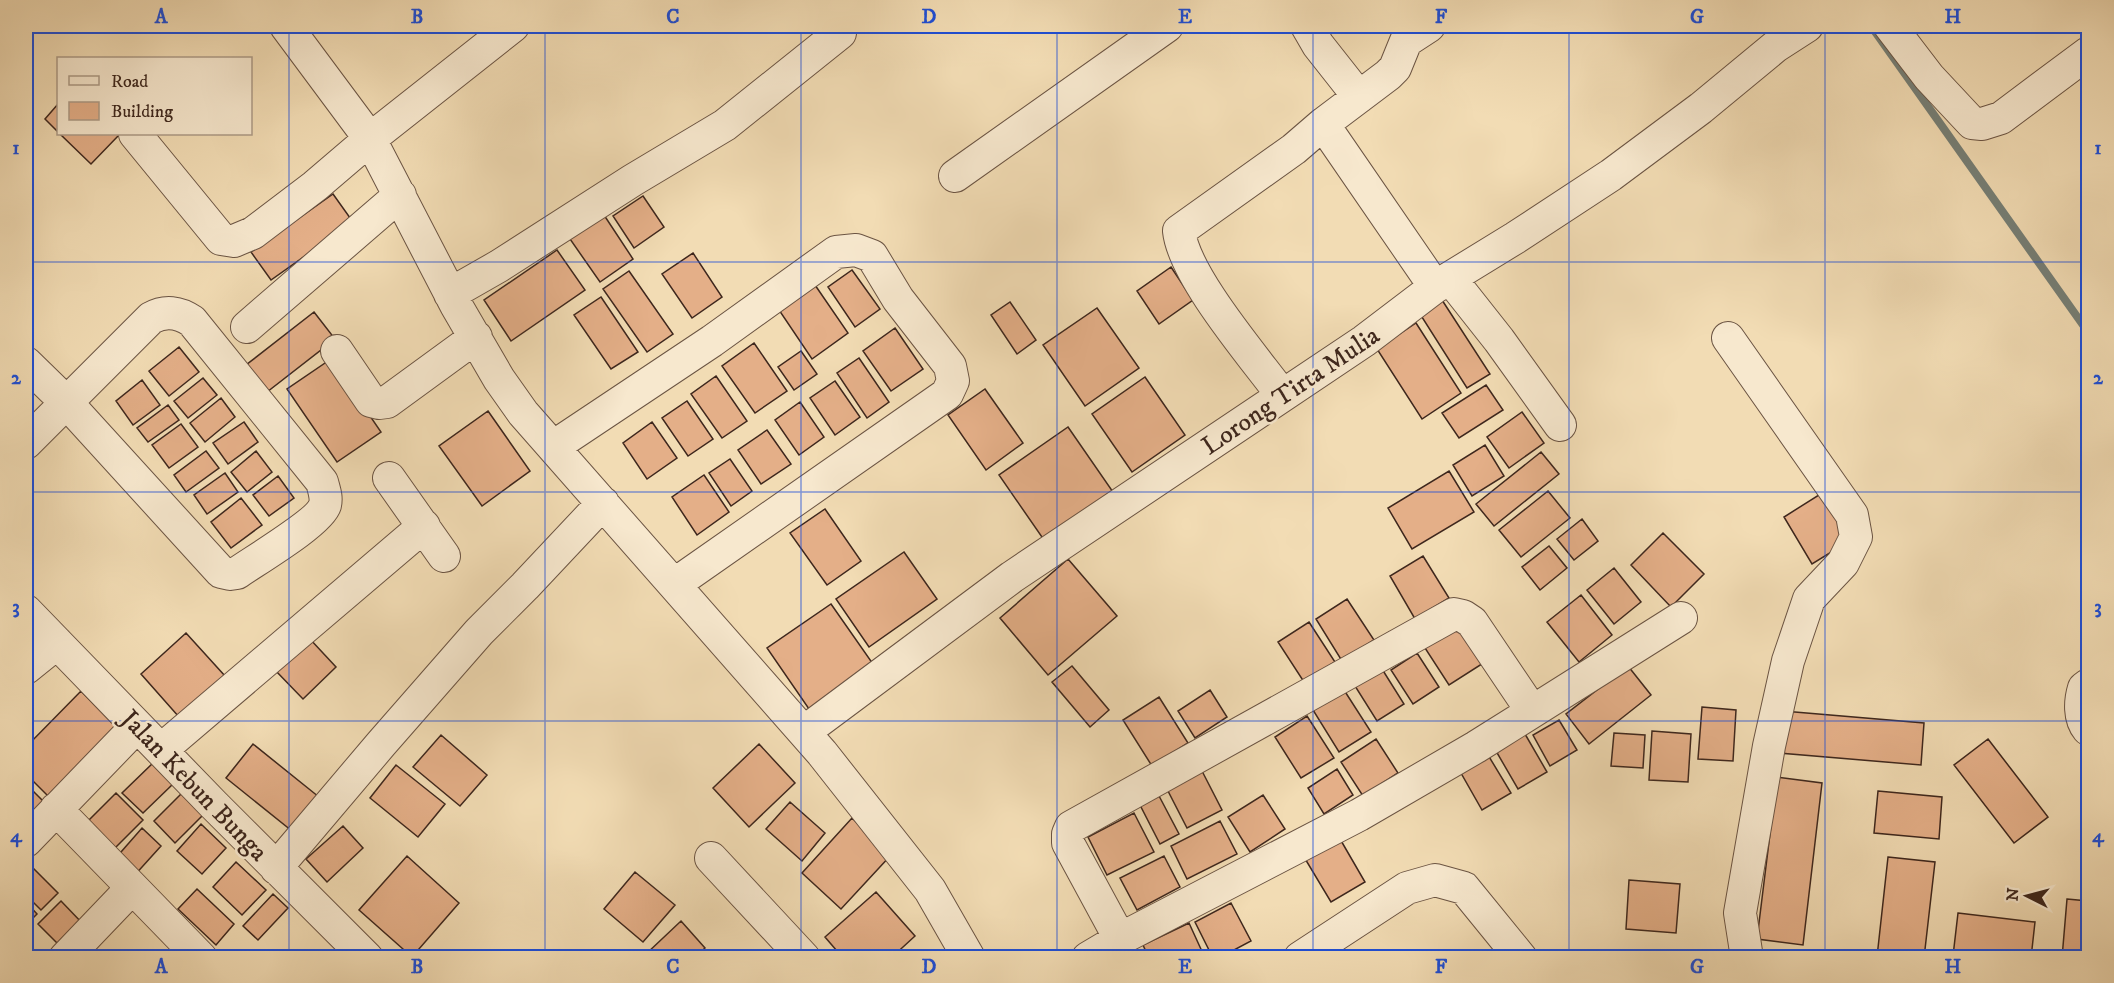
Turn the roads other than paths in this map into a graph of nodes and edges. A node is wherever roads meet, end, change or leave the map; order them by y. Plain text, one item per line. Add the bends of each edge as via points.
1 (286, 26) edge
2 (513, 26) edge
3 (1167, 26) edge
4 (1307, 26) edge
5 (1430, 26) edge
6 (1807, 26) edge
7 (1890, 26) edge
8 (840, 33) dead end
9 (2088, 53) edge
10 (1359, 97) junction
11 (1323, 124) junction
12 (136, 135) edge
13 (370, 139) junction
14 (955, 176) dead end
15 (400, 195) junction
16 (1443, 282) junction
17 (450, 294) junction
18 (247, 327) dead end
19 (476, 338) junction
20 (1728, 338) dead end
21 (337, 351) dead end
22 (26, 363) edge
23 (1282, 395) junction
24 (67, 403) junction
25 (1560, 425) dead end
26 (26, 442) edge
27 (553, 447) junction
28 (389, 478) dead end
29 (603, 503) junction
30 (424, 526) junction
31 (444, 556) dead end
32 (675, 584) junction
33 (26, 611) edge
34 (1681, 618) dead end
35 (57, 643) junction
36 (26, 668) edge
37 (2088, 685) edge
38 (1532, 711) junction
39 (137, 726) junction
40 (2088, 729) edge
41 (804, 732) junction
42 (161, 750) junction
43 (56, 809) junction
44 (26, 841) edge
45 (711, 858) dead end
46 (276, 868) junction
47 (132, 888) junction
48 (1120, 939) junction
49 (65, 957) edge
50 (201, 957) edge
51 (367, 957) edge
52 (804, 957) edge
53 (969, 957) edge
54 (1088, 957) edge
55 (1300, 957) edge
56 (1521, 957) edge
57 (1747, 957) edge

1 - 13 street
2 - 13 street
3 - 14 street
4 - 10 street
5 - 10 street via 1406,41 1395,68
6 - 16 street, Lorong Tirta Mulia via 1611,175
7 - 9 street via 1929,77 1972,123 2001,118
8 - 17 street via 725,125
10 - 11 street
11 - 16 street
11 - 23 street via 1179,231 1180,244 1189,262
12 - 13 street via 221,239 229,241 253,232
13 - 15 street
15 - 17 street
15 - 18 street
16 - 23 street, Lorong Tirta Mulia
16 - 25 street via 1499,340
17 - 19 street
19 - 21 street via 387,402 379,403 371,401
19 - 27 street via 523,413
20 - 57 street via 1852,515 1856,537 1843,563 1809,599 1788,661 1740,913
22 - 24 street
23 - 41 street, Lorong Tirta Mulia via 1011,577
24 - 24 street via 152,318 168,313 184,316 322,482 326,494 324,508 283,543 237,573 221,572
24 - 26 street
27 - 29 street
27 - 32 street via 836,252 856,250 872,256 898,299 950,366 952,381 947,394
28 - 30 street
29 - 32 street
29 - 46 street via 479,632
30 - 31 street
30 - 42 street
32 - 41 street
33 - 35 street, Jalan Kebun Bunga
34 - 38 street
35 - 36 street
35 - 39 street, Jalan Kebun Bunga
37 - 40 street via 2080,700
38 - 48 street via 1359,815
38 - 48 street via 1472,622 1454,614 1071,827 1068,843
39 - 42 street, Jalan Kebun Bunga
39 - 43 street
41 - 53 street via 930,890
42 - 46 street, Jalan Kebun Bunga
43 - 44 street
43 - 47 street
45 - 52 street
46 - 51 street, Jalan Kebun Bunga
47 - 49 street
47 - 50 street
48 - 54 street
55 - 56 street via 1407,888 1436,880 1464,888

